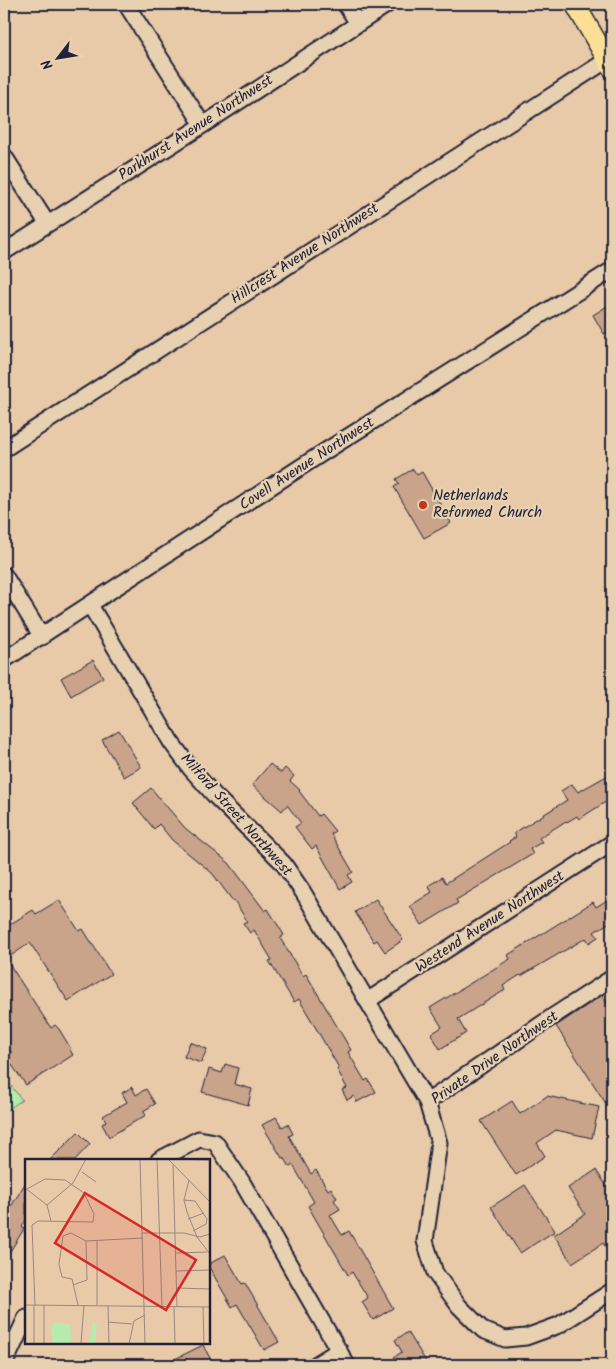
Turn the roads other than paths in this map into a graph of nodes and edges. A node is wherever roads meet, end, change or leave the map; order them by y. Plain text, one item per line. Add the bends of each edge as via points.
1 (126, 4) edge
2 (346, 4) edge
3 (388, 4) edge
4 (574, 4) edge
5 (358, 23) junction
6 (610, 64) edge
7 (203, 124) junction
8 (4, 156) edge
9 (47, 223) junction
10 (4, 252) edge
11 (612, 270) edge
12 (4, 449) edge
13 (4, 576) edge
14 (90, 605) junction
15 (42, 637) junction
16 (4, 660) edge
17 (612, 843) edge
18 (612, 978) edge
19 (367, 1001) junction
20 (428, 1102) junction
21 (161, 1159) edge
22 (612, 1291) edge
23 (25, 1320) edge
24 (339, 1350) junction
25 (4, 1365) edge
26 (315, 1365) edge
27 (347, 1365) edge

1 - 7 street
2 - 5 street
3 - 5 street, Parkhurst Avenue Northwest
4 - 6 main road
5 - 7 street, Parkhurst Avenue Northwest
6 - 12 street, Hillcrest Avenue Northwest
7 - 9 street, Parkhurst Avenue Northwest
8 - 9 street
9 - 10 street, Parkhurst Avenue Northwest
11 - 14 street, Covell Avenue Northwest
13 - 15 street
14 - 15 street, Covell Avenue Northwest
14 - 19 street, Milford Street Northwest via 171,742 216,797 283,864
15 - 16 street, Covell Avenue Northwest
17 - 19 street, Westend Avenue Northwest
18 - 20 street, Private Drive Northwest
19 - 20 street, Milford Street Northwest
20 - 22 street, Private Drive Northwest via 439,1143 425,1241 436,1273 459,1306 483,1330 505,1339 526,1337 560,1326
21 - 24 street via 199,1139 215,1142 227,1157
23 - 25 street
24 - 26 street
24 - 27 street

